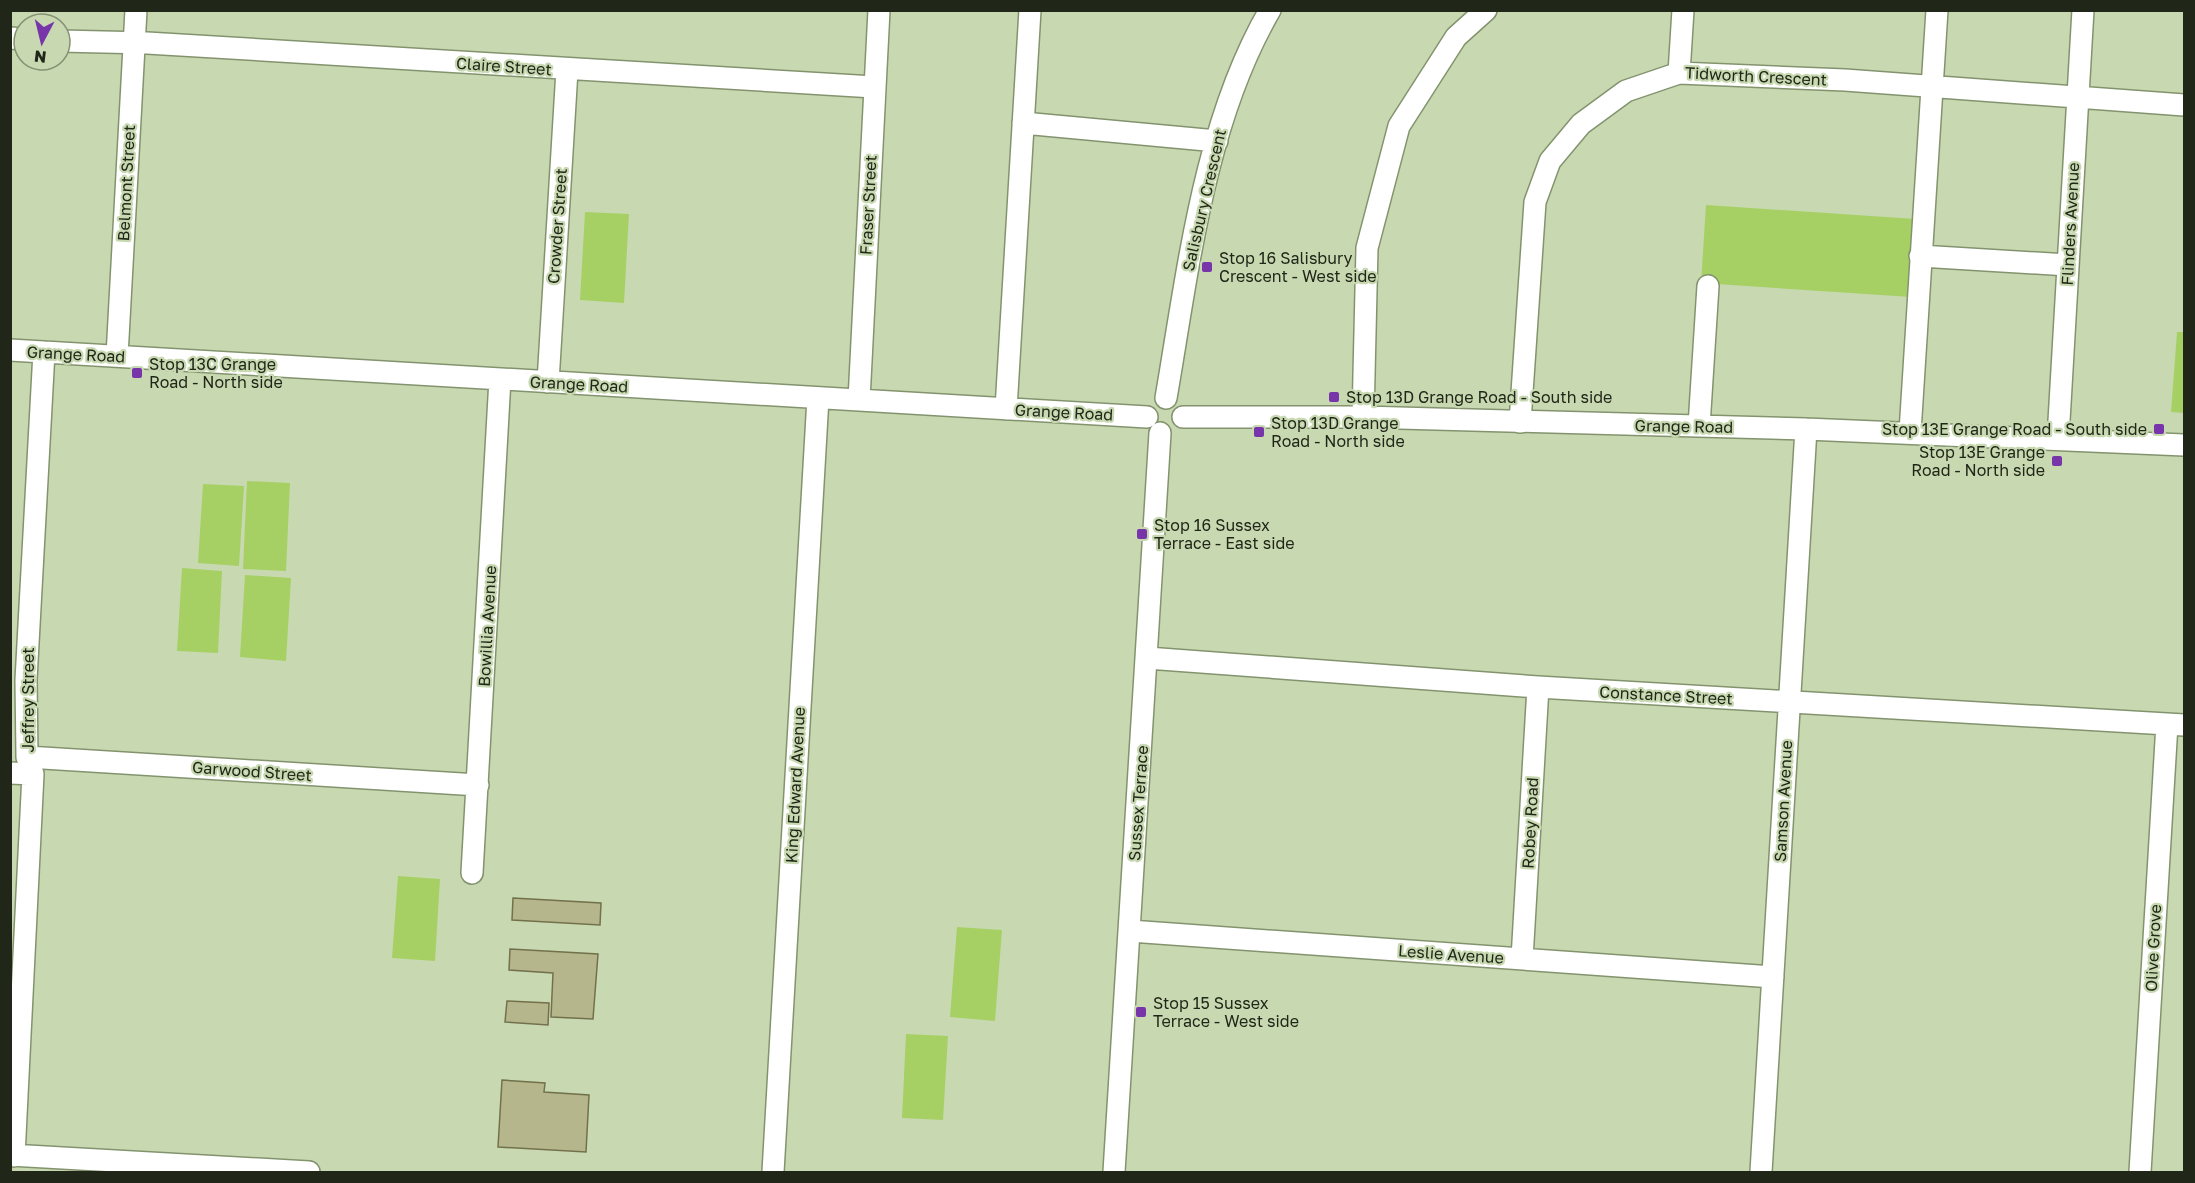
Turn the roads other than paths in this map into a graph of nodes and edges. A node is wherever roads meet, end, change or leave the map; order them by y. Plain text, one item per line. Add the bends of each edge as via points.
1 (136, 10) edge
2 (879, 10) edge
3 (1030, 10) edge
4 (1270, 10) edge
5 (1486, 10) edge
6 (1683, 10) edge
7 (1937, 10) edge
8 (2083, 10) edge
9 (72, 41) edge
10 (134, 44) junction
11 (567, 70) junction
12 (1679, 73) junction
13 (874, 87) junction
14 (1930, 87) junction
15 (2077, 99) junction
16 (2184, 105) edge
17 (1023, 123) junction
18 (1217, 141) junction
19 (1920, 256) junction
20 (2068, 265) junction
21 (1708, 286) dead end
22 (10, 350) edge
23 (44, 352) junction
24 (117, 356) junction
25 (500, 379) junction
26 (548, 382) junction
27 (818, 398) junction
28 (1166, 398) junction
29 (859, 400) junction
30 (1006, 409) junction
31 (1183, 417) junction
32 (1363, 417) junction
33 (1520, 422) junction
34 (1154, 425) junction
35 (1699, 426) junction
36 (1806, 429) junction
37 (1910, 432) junction
38 (2058, 438) junction
39 (2184, 446) edge
40 (1147, 658) junction
41 (1538, 687) junction
42 (1789, 702) junction
43 (2176, 725) edge
44 (30, 765) junction
45 (10, 773) edge
46 (478, 785) junction
47 (472, 873) dead end
48 (1130, 931) junction
49 (1522, 959) junction
50 (1773, 977) junction
51 (13, 1155) edge
52 (309, 1173) edge
53 (772, 1173) edge
54 (1114, 1173) edge
55 (1761, 1173) edge
56 (2140, 1173) edge

1 - 10 street, Belmont Street
2 - 13 street, Fraser Street
3 - 17 street
4 - 18 street, Salisbury Crescent via 1243,60
5 - 32 street via 1456,37 1399,126 1367,248
6 - 12 street
7 - 14 street
8 - 15 street, Flinders Avenue
9 - 10 street, Claire Street
10 - 11 street, Claire Street
10 - 24 street, Belmont Street
11 - 13 street, Claire Street
11 - 26 street, Crowder Street
12 - 14 street, Tidworth Crescent
12 - 33 street, Tidworth Crescent via 1626,91 1581,124 1550,161 1535,202
13 - 29 street, Fraser Street
14 - 15 street, Tidworth Crescent
14 - 19 street
15 - 16 street, Tidworth Crescent
15 - 20 street, Flinders Avenue
17 - 18 street
17 - 30 street
18 - 28 street, Salisbury Crescent via 1191,252
19 - 20 street
19 - 37 street
20 - 38 street, Flinders Avenue
21 - 35 street
22 - 23 street, Grange Road
23 - 24 street, Grange Road
23 - 44 street, Jeffrey Street via 26,680
24 - 25 street, Grange Road
25 - 26 street, Grange Road
25 - 46 street, Bowillia Avenue
26 - 27 street, Grange Road
27 - 29 street, Grange Road
27 - 53 street, King Edward Avenue
28 - 31 street via 1176,402
28 - 34 street via 1150,406
29 - 30 street, Grange Road
30 - 34 street, Grange Road
31 - 32 street, Grange Road
31 - 34 street via 1175,430
32 - 33 street, Grange Road
33 - 35 street, Grange Road
34 - 40 street, Sussex Terrace
35 - 36 street, Grange Road
36 - 37 street, Grange Road
36 - 42 street, Samson Avenue
37 - 38 street, Grange Road
38 - 39 street, Grange Road
40 - 41 street, Constance Street
40 - 48 street, Sussex Terrace
41 - 42 street, Constance Street
41 - 49 street, Robey Road
42 - 43 street, Constance Street
42 - 50 street, Samson Avenue
43 - 56 street, Olive Grove
44 - 45 street, Garwood Street
44 - 46 street, Garwood Street
44 - 51 street, Jeffrey Street
46 - 47 street, Bowillia Avenue
48 - 49 street, Leslie Avenue
48 - 54 street, Sussex Terrace
49 - 50 street, Leslie Avenue
50 - 55 street, Samson Avenue
51 - 52 street

